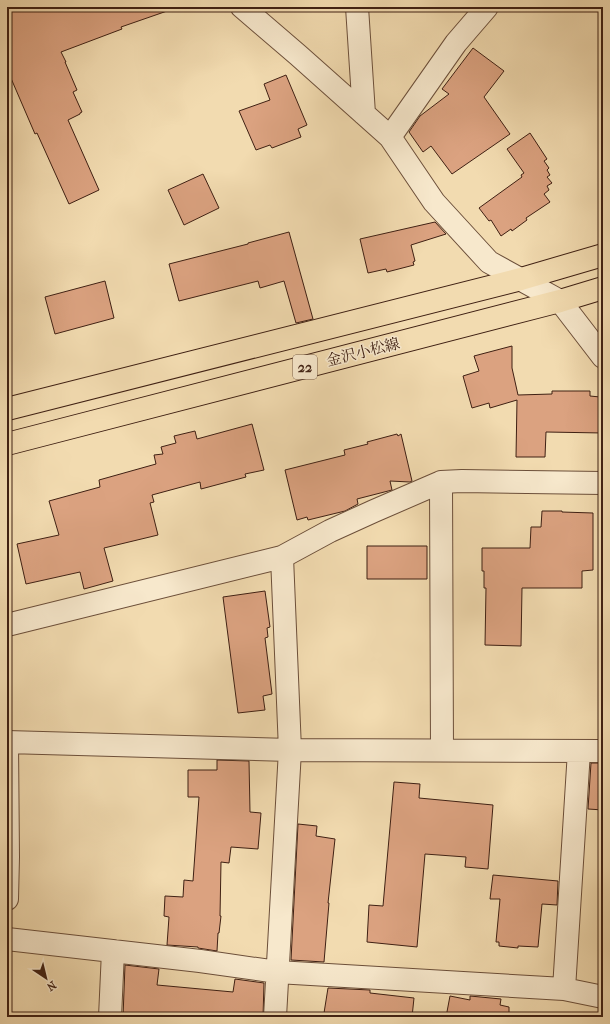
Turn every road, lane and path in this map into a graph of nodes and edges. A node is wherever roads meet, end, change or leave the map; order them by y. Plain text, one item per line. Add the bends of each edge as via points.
1 (242, 7) edge
2 (357, 7) edge
3 (487, 7) edge
4 (364, 114) junction
5 (390, 137) junction
6 (603, 255) edge
7 (521, 279) junction
8 (603, 288) edge
9 (560, 301) junction
10 (603, 357) edge
11 (7, 409) edge
12 (7, 444) edge
13 (441, 482) junction
14 (603, 483) edge
15 (282, 558) junction
16 (7, 625) edge
17 (7, 742) edge
18 (290, 750) junction
19 (442, 750) junction
20 (579, 751) junction
21 (603, 751) edge
22 (7, 899) edge
23 (7, 939) edge
24 (113, 951) junction
25 (277, 972) junction
26 (564, 989) junction
27 (603, 997) edge
28 (110, 1017) edge
29 (275, 1017) edge

1 - 4 street
2 - 4 street
3 - 5 street via 456,43
4 - 5 street
5 - 7 street via 434,202 480,253 489,262
6 - 7 main road, 22
7 - 9 street
7 - 11 main road, 22
8 - 9 main road, 金沢小松線 / 22
9 - 10 street
9 - 12 main road, 金沢小松線 / 22
13 - 14 street
13 - 15 street via 330,531
13 - 19 street
15 - 16 street
15 - 18 street
17 - 18 street
17 - 22 street
18 - 19 street
18 - 25 street
19 - 20 street
20 - 21 street
20 - 26 street
23 - 24 street
24 - 25 street
24 - 28 street
25 - 26 street
25 - 29 street
26 - 27 street

